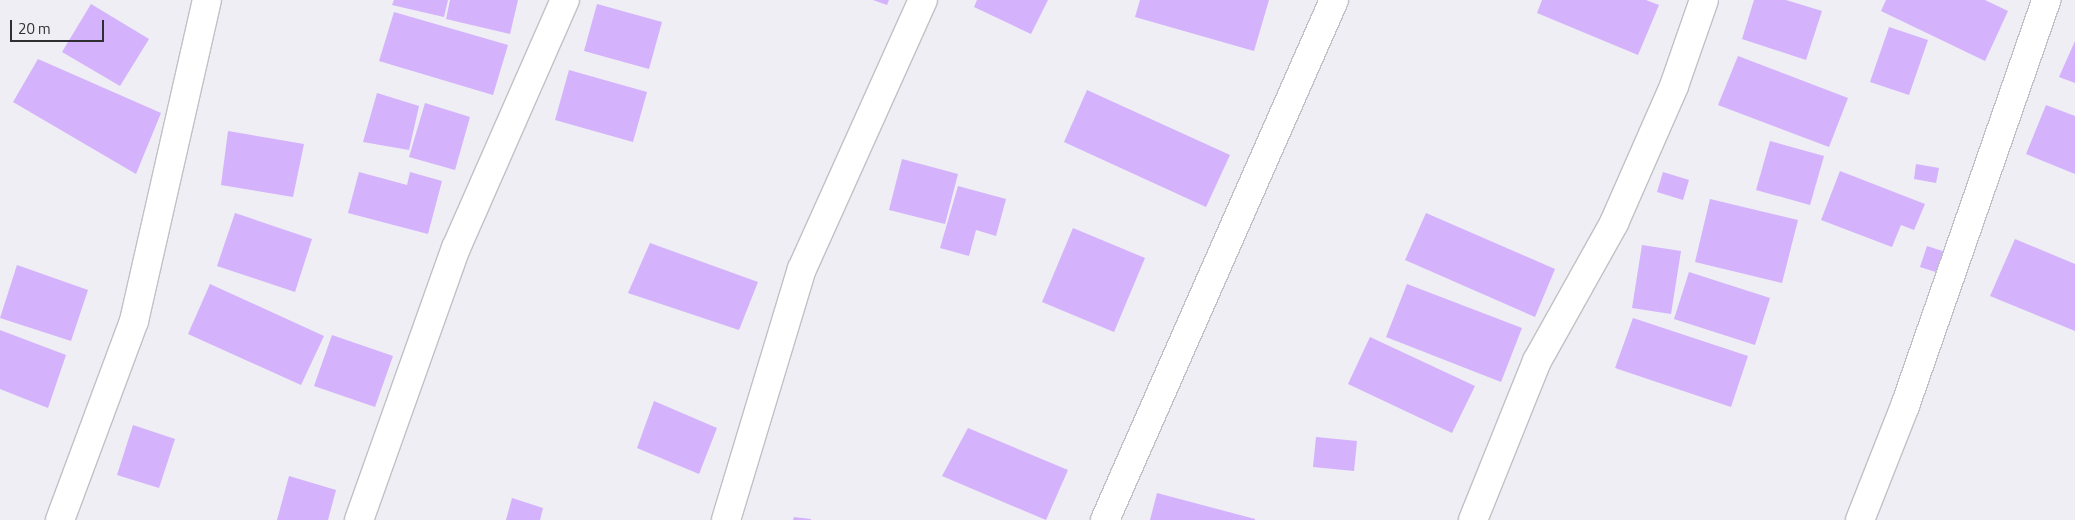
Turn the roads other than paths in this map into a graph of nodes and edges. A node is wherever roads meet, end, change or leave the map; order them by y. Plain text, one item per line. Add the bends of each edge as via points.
1 (206, 0) edge
2 (565, 0) edge
3 (923, 0) edge
4 (1334, 0) edge
5 (1704, 0) edge
6 (2046, 0) edge
7 (60, 520) edge
8 (359, 520) edge
9 (726, 520) edge
10 (1105, 520) edge
11 (1473, 520) edge
12 (1860, 520) edge

1 - 7 street via 134,321
2 - 8 street via 456,248
3 - 9 street via 802,269
4 - 10 street
5 - 11 street via 1674,86 1614,223 1537,362
6 - 12 street via 1905,406

